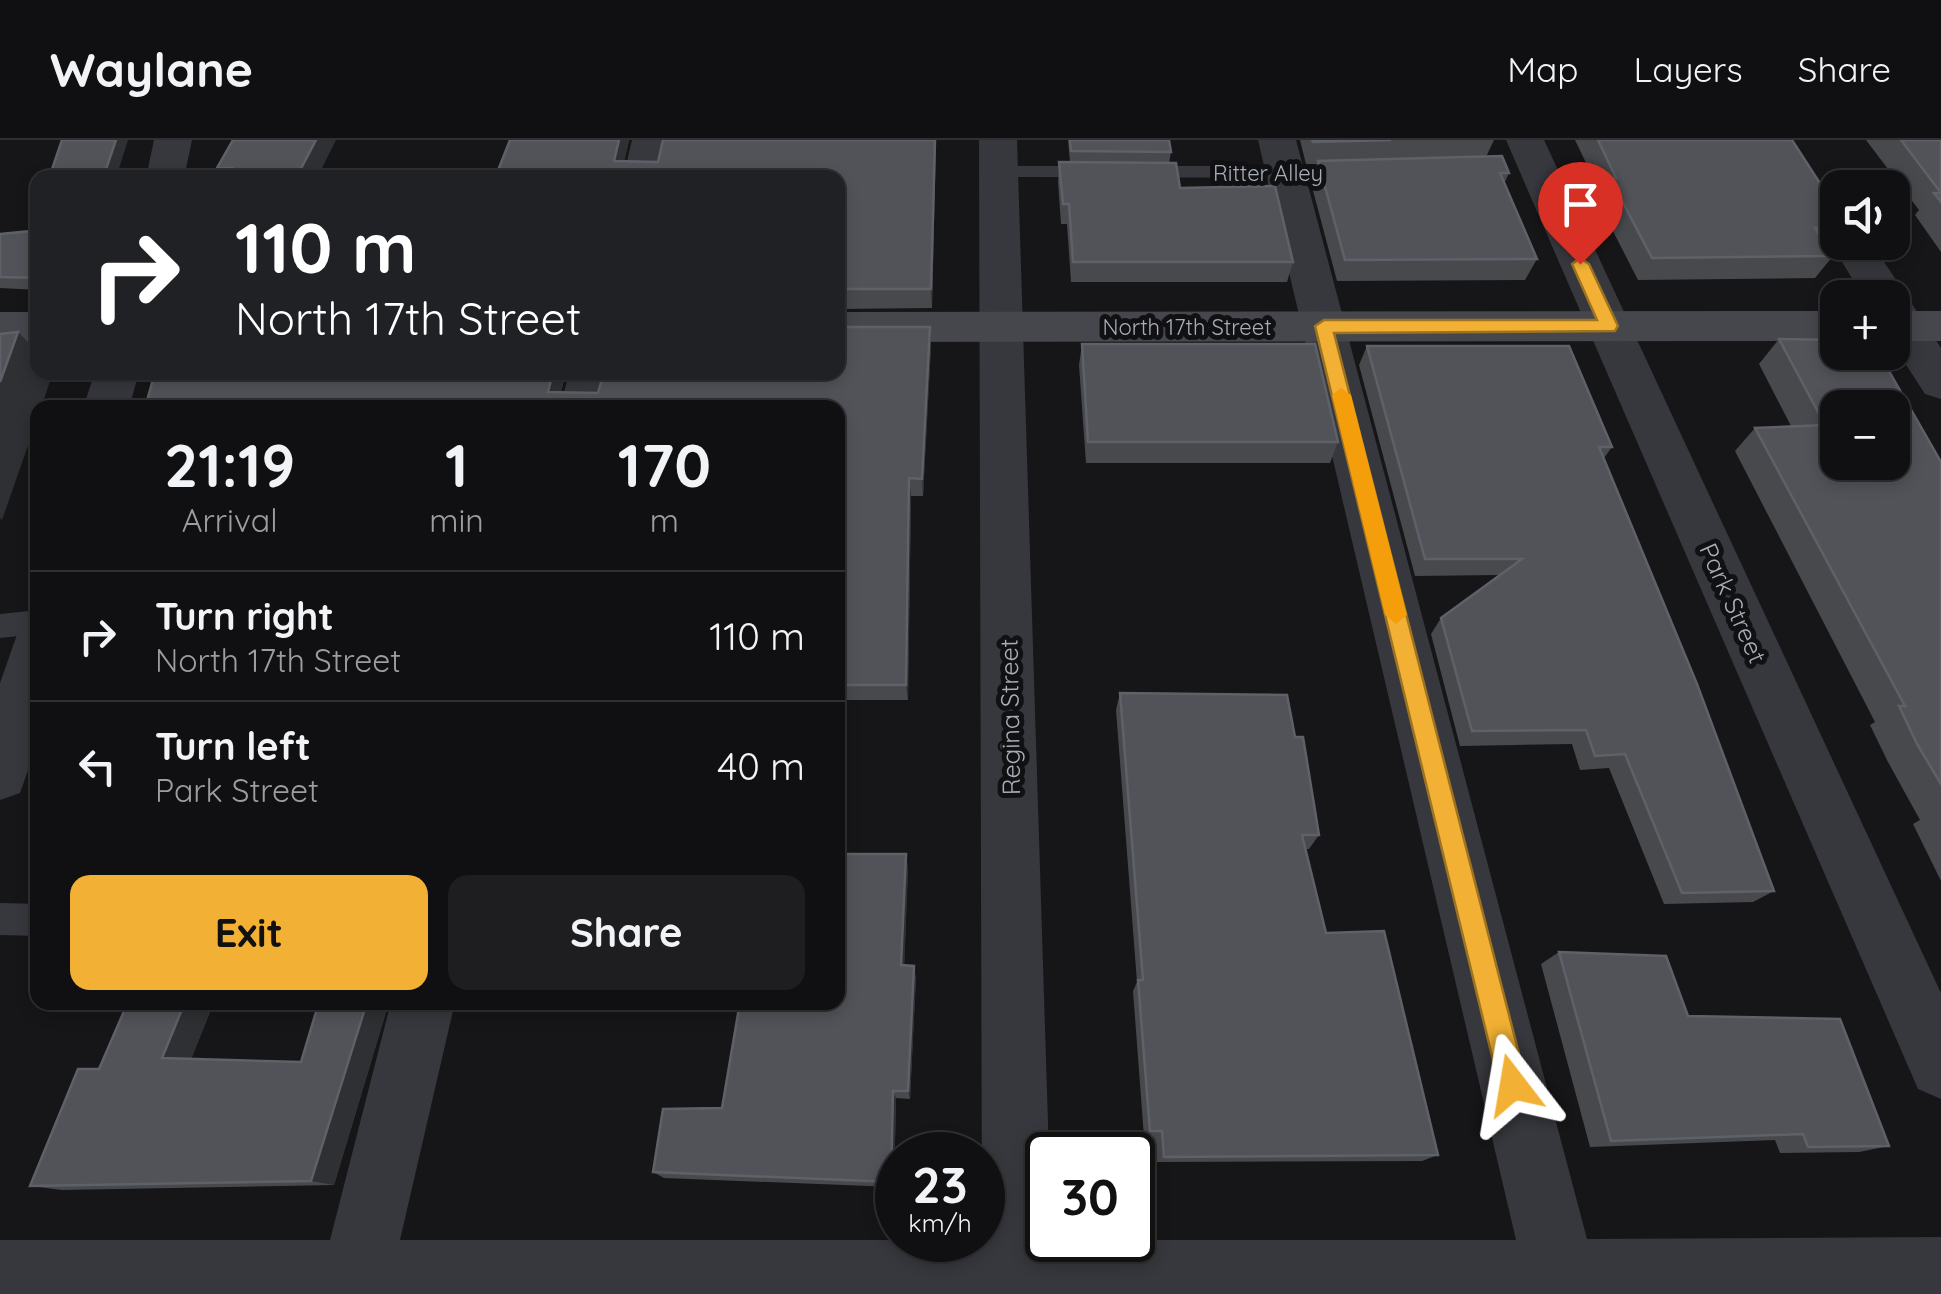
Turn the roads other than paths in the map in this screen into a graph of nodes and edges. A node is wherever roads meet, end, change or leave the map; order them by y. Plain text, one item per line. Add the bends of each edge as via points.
1 (174, 140) edge
2 (651, 140) edge
3 (998, 156) edge
4 (1282, 157) edge
5 (1527, 159) edge
6 (167, 170) edge
7 (644, 170) edge
8 (1382, 172) edge
9 (1324, 326) junction
10 (1609, 326) junction
11 (1820, 326) edge
12 (845, 327) edge
13 (1004, 327) junction
14 (0, 328) edge
15 (30, 328) edge
16 (1910, 329) edge
17 (1941, 383) edge
18 (30, 623) edge
19 (0, 626) edge
20 (30, 684) edge
21 (0, 775) edge
22 (0, 919) edge
23 (30, 920) edge
24 (420, 1010) edge
25 (1941, 1066) edge
26 (1941, 1273) edge
27 (0, 1276) edge
28 (324, 1281) edge
29 (1562, 1284) edge
30 (1017, 1286) edge

1 - 6 street
2 - 7 street
3 - 4 lane, Ritter Alley
3 - 13 street, Regina Street
4 - 8 lane, Ritter Alley
4 - 9 street
5 - 10 street, Park Street
9 - 10 main road, North 17th Street
9 - 13 main road, North 17th Street
9 - 29 street
10 - 11 main road, North 17th Street
10 - 25 street, Park Street
12 - 13 main road, North 17th Street
13 - 30 street, Regina Street
14 - 15 main road
16 - 17 street
18 - 19 lane
20 - 21 street
22 - 23 lane
24 - 28 street
26 - 29 street
27 - 28 street
28 - 30 street via 936,1275
29 - 30 street

